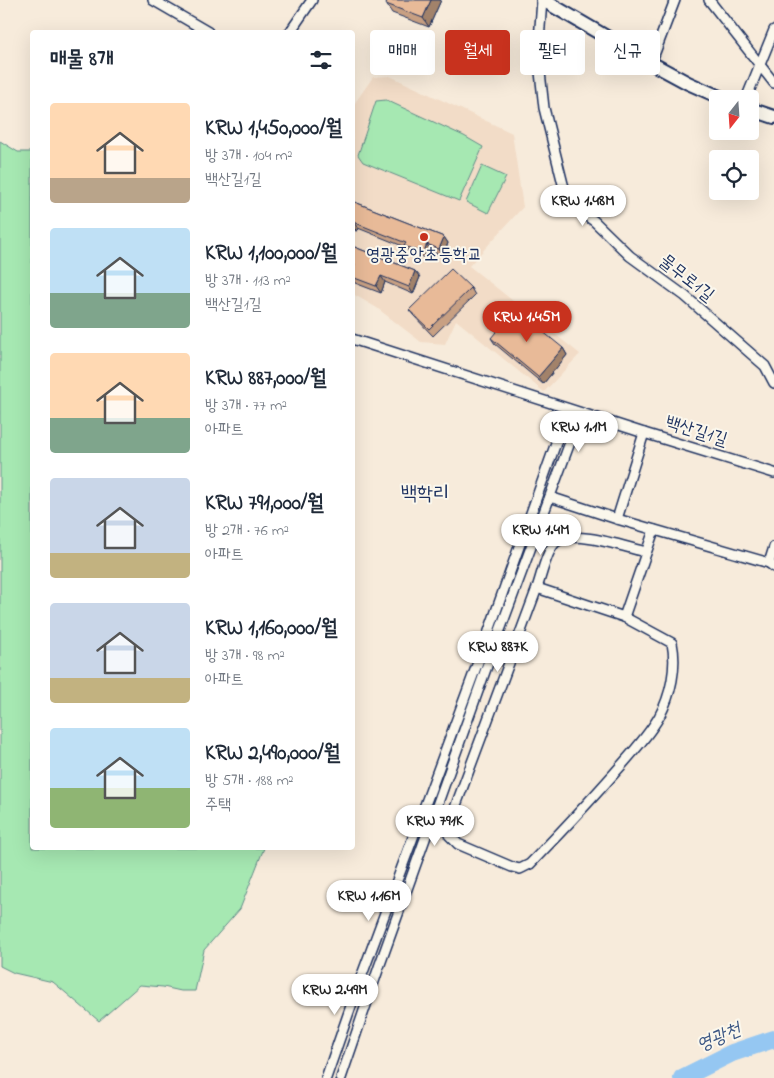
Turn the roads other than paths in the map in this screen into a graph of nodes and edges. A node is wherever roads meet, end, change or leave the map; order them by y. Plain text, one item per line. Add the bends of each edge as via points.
1 (153, 0) edge
2 (312, 0) edge
3 (542, 0) edge
4 (675, 0) edge
5 (709, 0) edge
6 (205, 30) edge
7 (291, 30) edge
8 (774, 30) edge
9 (595, 31) edge
10 (660, 39) edge
11 (760, 65) junction
12 (660, 68) edge
13 (774, 83) edge
14 (750, 90) edge
15 (709, 92) edge
16 (759, 112) edge
17 (774, 117) edge
18 (355, 340) edge
19 (774, 383) edge
20 (568, 408) junction
21 (581, 413) junction
22 (644, 433) junction
23 (774, 473) edge
24 (550, 498) junction
25 (617, 519) junction
26 (654, 530) junction
27 (774, 547) edge
28 (646, 552) junction
29 (772, 565) edge
30 (537, 588) junction
31 (624, 617) junction
32 (326, 1078) edge
33 (341, 1078) edge

1 - 6 street
2 - 7 street
3 - 9 main road
3 - 19 street, 물무로1길 via 538,54 544,108 570,204 594,221 630,256 685,296 765,366
4 - 10 street
5 - 11 street
8 - 11 street
11 - 13 street
11 - 14 street
12 - 15 main road
16 - 17 main road
18 - 20 street, 백산길1길
20 - 21 street, 백산길1길
20 - 32 street
21 - 22 street, 백산길1길
21 - 24 street
22 - 23 street, 백산길1길
22 - 25 street
24 - 25 street
24 - 33 street
25 - 26 street
26 - 28 street
26 - 29 street
27 - 29 street
28 - 30 street via 584,537 570,537 555,542 547,554
28 - 31 street
30 - 31 street
30 - 31 street via 449,824 449,835 458,844 512,867 520,869 530,864 592,799 650,732 660,715 673,671 675,656 672,643

